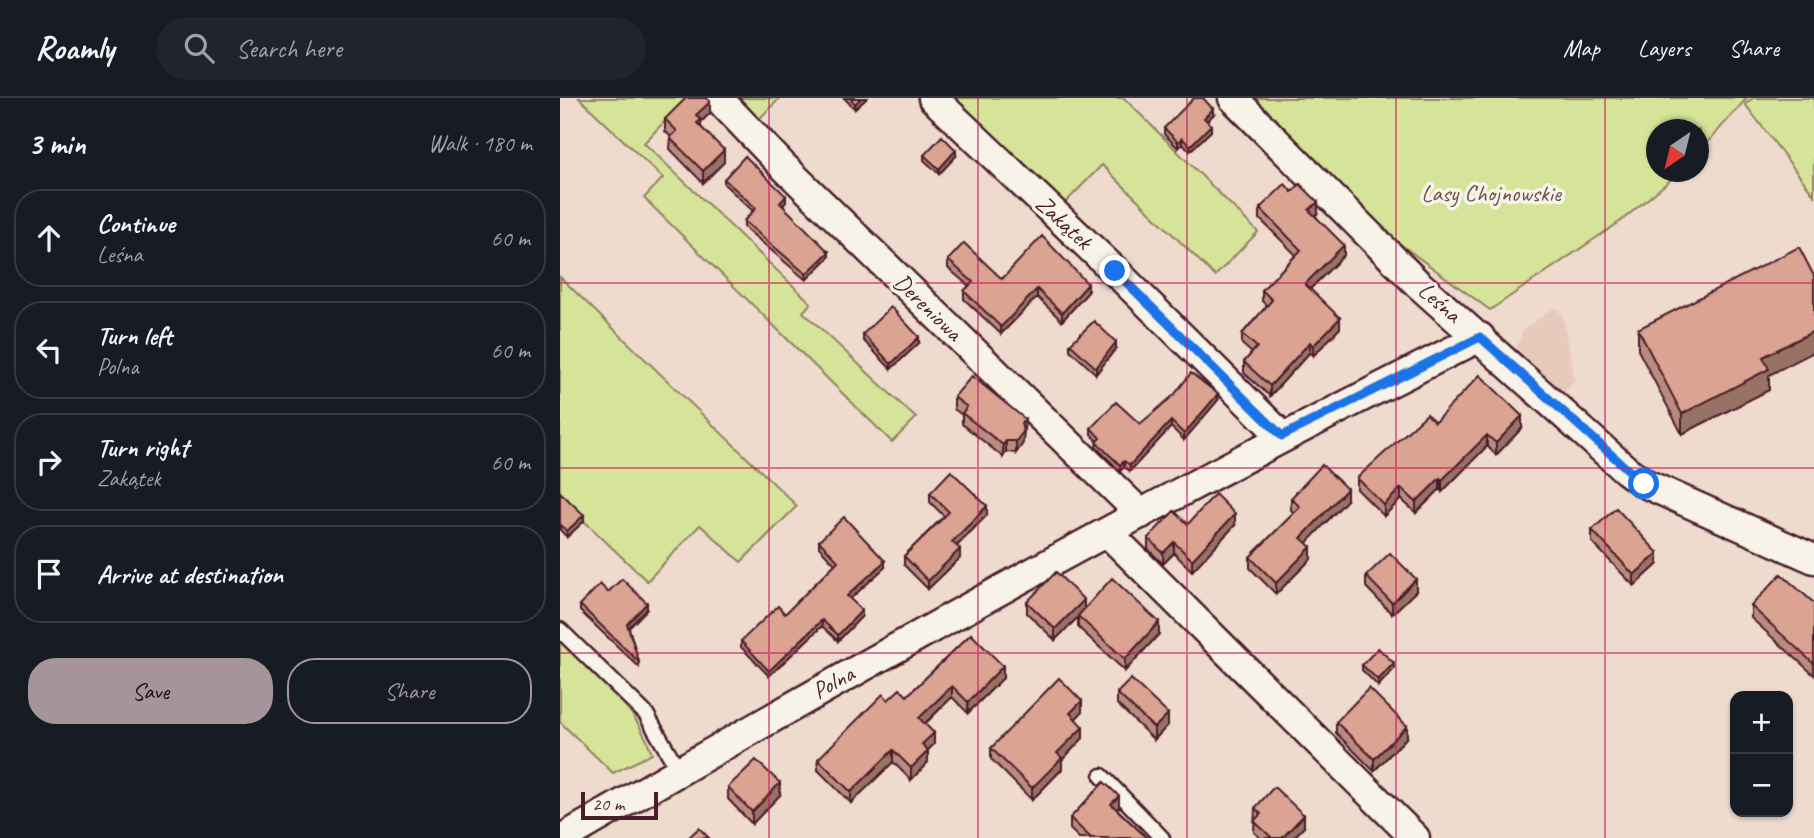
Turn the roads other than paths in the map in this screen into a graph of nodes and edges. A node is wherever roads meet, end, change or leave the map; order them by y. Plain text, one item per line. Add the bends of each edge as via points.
1 (718, 98) edge
2 (933, 98) edge
3 (1233, 98) edge
4 (1480, 337) junction
5 (1282, 436) junction
6 (1141, 514) junction
7 (1107, 532) junction
8 (1814, 559) edge
9 (560, 629) edge
10 (679, 771) junction
11 (1102, 776) dead end
12 (562, 838) edge
13 (1162, 838) edge
14 (1415, 838) edge

1 - 6 street, Dereniowa
2 - 5 street, Zakątek
3 - 4 street, Leśna via 1417,283
4 - 5 street, Polna
4 - 8 street, Leśna via 1644,484
5 - 6 street, Polna
6 - 7 street, Polna
7 - 10 street, Polna via 759,735
7 - 14 street
9 - 10 lane via 646,714
10 - 12 street, Polna
11 - 13 lane

